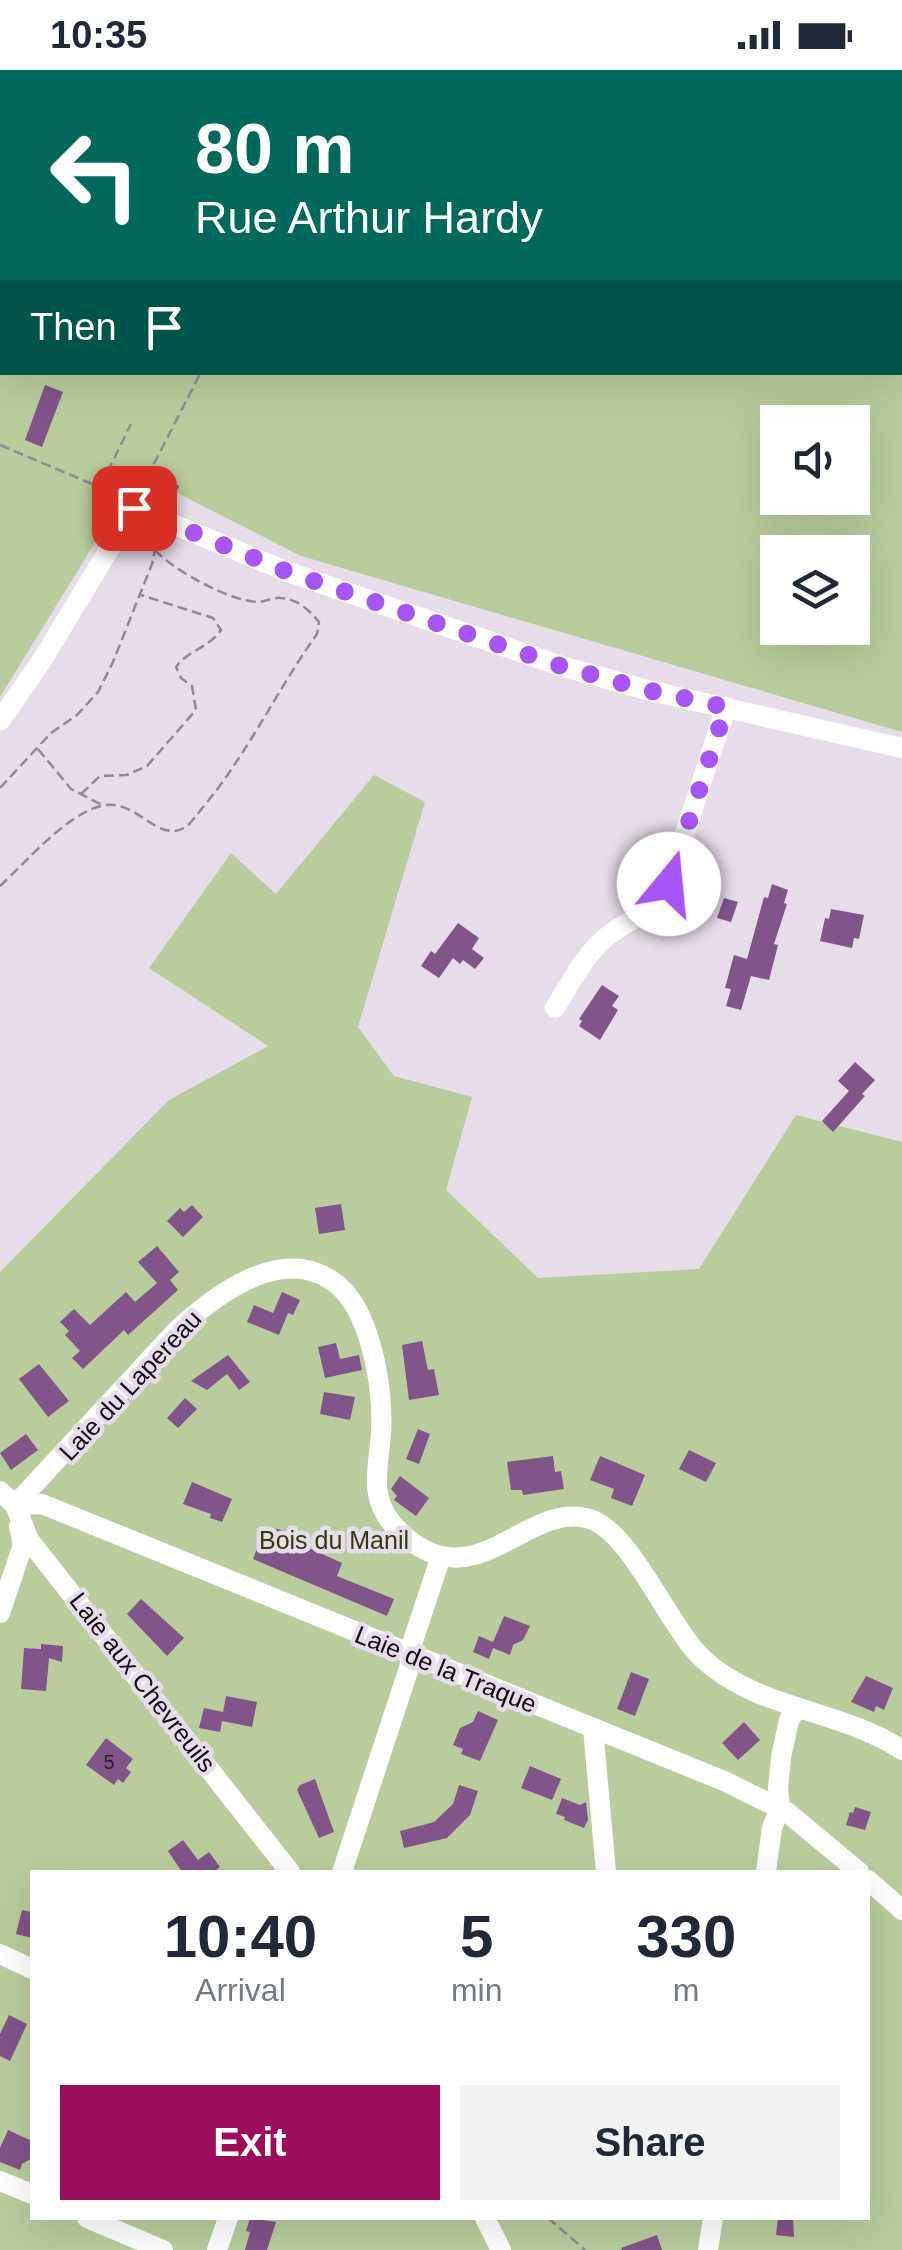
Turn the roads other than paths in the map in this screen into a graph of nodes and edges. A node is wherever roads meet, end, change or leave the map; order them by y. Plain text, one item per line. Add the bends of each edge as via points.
1 (726, 707) junction
2 (0, 720) edge
3 (902, 748) edge
4 (555, 1008) dead end
5 (8, 1498) edge
6 (442, 1556) junction
7 (0, 1613) edge
8 (409, 1653) junction
9 (798, 1708) junction
10 (593, 1728) junction
11 (902, 1750) edge
12 (780, 1808) junction
13 (288, 1870) edge
14 (343, 1870) edge
15 (606, 1870) edge
16 (766, 1870) edge
17 (857, 1870) edge
18 (870, 1882) edge
19 (902, 1910) edge
20 (0, 1954) edge
21 (30, 1968) edge
22 (0, 2180) edge
23 (30, 2193) edge
24 (92, 2220) edge
25 (227, 2220) edge
26 (485, 2220) edge
27 (712, 2220) edge
28 (163, 2250) edge
29 (217, 2250) edge
30 (501, 2250) edge
31 (708, 2250) edge

1 - 2 street via 561,666 288,572 137,509
1 - 3 street
1 - 4 street via 660,910 597,942
5 - 6 street, Laie du Lapereau via 203,1307 261,1274 313,1272 345,1292 368,1334 381,1406 375,1478 380,1505 404,1536
5 - 7 street via 23,1545
5 - 8 street, Laie de la Traque via 42,1504
5 - 13 street, Laie aux Chevreuils via 29,1540
6 - 8 street
6 - 9 street via 492,1550 559,1519 594,1521 618,1540 707,1662
8 - 10 street, Laie de la Traque
8 - 14 street
9 - 11 street
9 - 12 street via 782,1757
10 - 12 street, Laie de la Traque
10 - 15 street
12 - 16 street
12 - 17 street, Laie de la Traque
18 - 19 street
20 - 21 street
22 - 23 street
24 - 28 street
25 - 29 street
26 - 30 street
27 - 31 street

